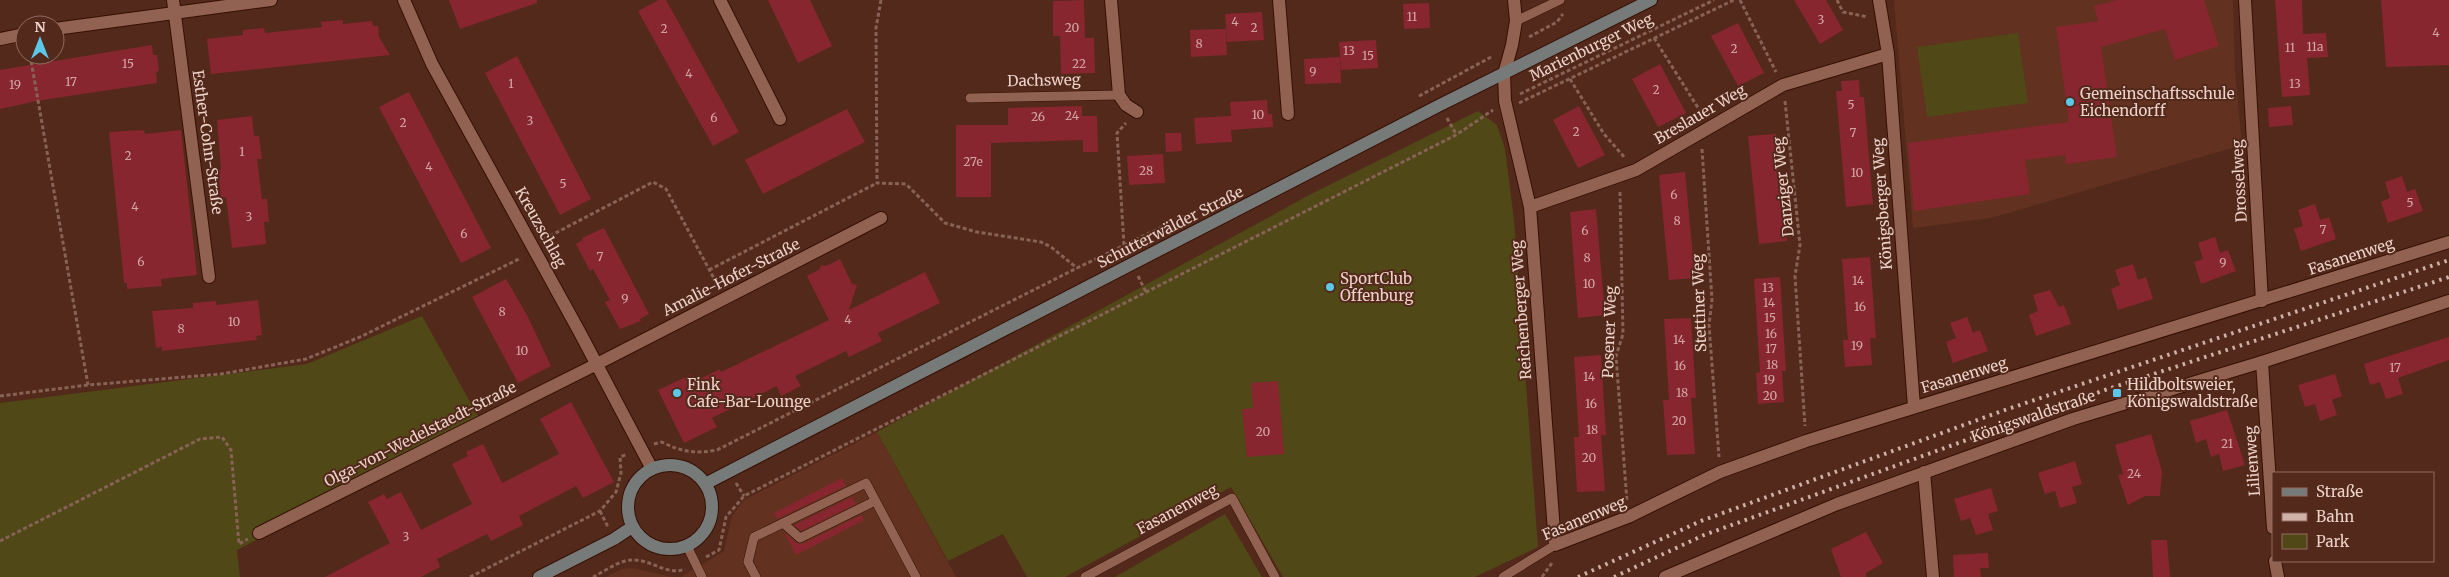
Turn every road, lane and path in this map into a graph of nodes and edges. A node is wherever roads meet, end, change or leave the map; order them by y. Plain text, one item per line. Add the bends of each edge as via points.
1 (271, 0) edge
2 (404, 0) edge
3 (720, 0) edge
4 (881, 0) edge
5 (1111, 0) edge
6 (1279, 0) edge
7 (1514, 0) edge
8 (1560, 0) edge
9 (1651, 0) edge
10 (1714, 0) edge
11 (1734, 0) edge
12 (1740, 0) edge
13 (1837, 0) edge
14 (1879, 0) edge
15 (2246, 0) edge
16 (174, 6) edge
17 (1883, 20) junction
18 (1516, 22) junction
19 (65, 28) edge
20 (15, 36) edge
21 (1654, 38) junction
22 (0, 39) edge
23 (1888, 54) junction
24 (32, 65) edge
25 (1504, 74) junction
26 (1570, 79) junction
27 (1783, 85) junction
28 (1119, 95) junction
29 (970, 98) dead end
30 (1506, 105) junction
31 (1137, 112) joint
32 (1288, 114) dead end
33 (780, 119) dead end
34 (1705, 130) junction
35 (1636, 170) junction
36 (1619, 178) junction
37 (877, 183) junction
38 (1530, 207) junction
39 (881, 218) dead end
40 (2449, 242) edge
41 (1124, 245) junction
42 (534, 248) junction
43 (1133, 264) junction
44 (1076, 268) junction
45 (709, 270) junction
46 (210, 277) dead end
47 (1146, 292) junction
48 (724, 298) junction
49 (2262, 301) junction
50 (2449, 301) edge
51 (2262, 362) junction
52 (595, 365) junction
53 (88, 385) junction
54 (0, 396) edge
55 (1914, 407) junction
56 (1806, 441) junction
57 (640, 448) junction
58 (652, 469) junction
59 (1720, 472) junction
60 (1924, 472) junction
61 (705, 484) junction
62 (744, 496) dead end
63 (875, 501) junction
64 (2272, 513) edge
65 (1628, 517) junction
66 (783, 523) junction
67 (632, 527) junction
68 (259, 533) joint
69 (0, 541) edge
70 (687, 546) junction
71 (1555, 546) junction
72 (625, 561) dead end
73 (2275, 562) edge
74 (470, 577) edge
75 (539, 577) edge
76 (593, 577) edge
77 (702, 577) edge
78 (756, 577) edge
79 (916, 577) edge
80 (1085, 577) edge
81 (1275, 577) edge
82 (1503, 577) edge
83 (1665, 577) edge
84 (1933, 577) edge
85 (2278, 577) edge

1 - 16 street
2 - 42 street, Kreuzschlag via 432,64
3 - 33 street
4 - 37 path via 876,28
5 - 28 street
6 - 32 street
7 - 18 street
8 - 18 lane
9 - 25 main road, Schutterwälder Straße
10 - 30 path, Marienburger Weg
11 - 21 path
12 - 27 path, Danziger Weg
13 - 17 path via 1843,12
14 - 17 street, Königsberger Weg
15 - 49 street, Drosselweg
16 - 19 street
16 - 46 street, Esther-Cohn-Straße
17 - 23 street, Königsberger Weg
18 - 25 street
20 - 22 street
21 - 26 path
21 - 34 path, Stettiner Weg
23 - 27 street, Breslauer Weg
23 - 55 street, Königsberger Weg
24 - 53 path
25 - 30 street, Reichenberger Weg
25 - 43 main road, Schutterwälder Straße
26 - 30 path
26 - 35 path via 1604,134
27 - 34 street, Breslauer Weg
27 - 56 path, Danziger Weg via 1800,245 1795,276
28 - 29 lane, Dachsweg
28 - 31 street
30 - 38 street, Reichenberger Weg
30 - 47 path via 1456,135
31 - 41 path via 1117,133
34 - 35 street, Breslauer Weg
34 - 59 path, Stettiner Weg via 1712,300 1709,325
35 - 36 street, Breslauer Weg
36 - 38 street, Breslauer Weg
36 - 65 path, Posener Weg via 1623,334 1616,356
37 - 44 path via 906,184 945,222 977,232 1041,242
37 - 45 path
38 - 71 street, Reichenberger Weg
39 - 48 street, Amalie-Hofer-Straße
40 - 49 street, Fasanenweg
41 - 43 path
41 - 44 path
42 - 45 path via 652,182 666,188
42 - 52 street, Kreuzschlag
42 - 53 path via 360,337 306,359 221,374
43 - 47 path
43 - 61 main road, Schutterwälder Straße
44 - 57 path via 717,450 699,453 677,450 662,442
45 - 48 path
47 - 62 path
48 - 52 street, Amalie-Hofer-Straße
49 - 55 street, Fasanenweg
50 - 51 street, Königswaldstraße
51 - 60 street, Königswaldstraße via 2073,419
51 - 64 street, Lilienweg
52 - 57 street, Kreuzschlag
52 - 68 street, Olga-von-Wedelstaedt-Straße
53 - 54 path
55 - 56 street, Fasanenweg
56 - 59 street, Fasanenweg
57 - 58 street, Kreuzschlag
57 - 74 path via 620,457 621,472 616,492 600,512
58 - 61 main road via 679,466 698,475
58 - 67 main road via 638,479 631,490 628,515
59 - 65 street, Fasanenweg
60 - 83 street, Königswaldstraße via 1837,504
60 - 84 street
61 - 70 main road via 711,497 712,512 708,526
63 - 66 lane via 800,538
63 - 66 lane via 866,483
63 - 79 lane
65 - 71 street, Fasanenweg
66 - 78 lane via 754,537 748,562
67 - 70 main road via 650,545 662,549
67 - 75 main road
68 - 69 path via 239,544 231,450 222,437 200,439
70 - 77 lane
71 - 82 lane, Fasanenweg
72 - 76 path
73 - 85 street
80 - 81 lane, Fasanenweg via 1232,498

